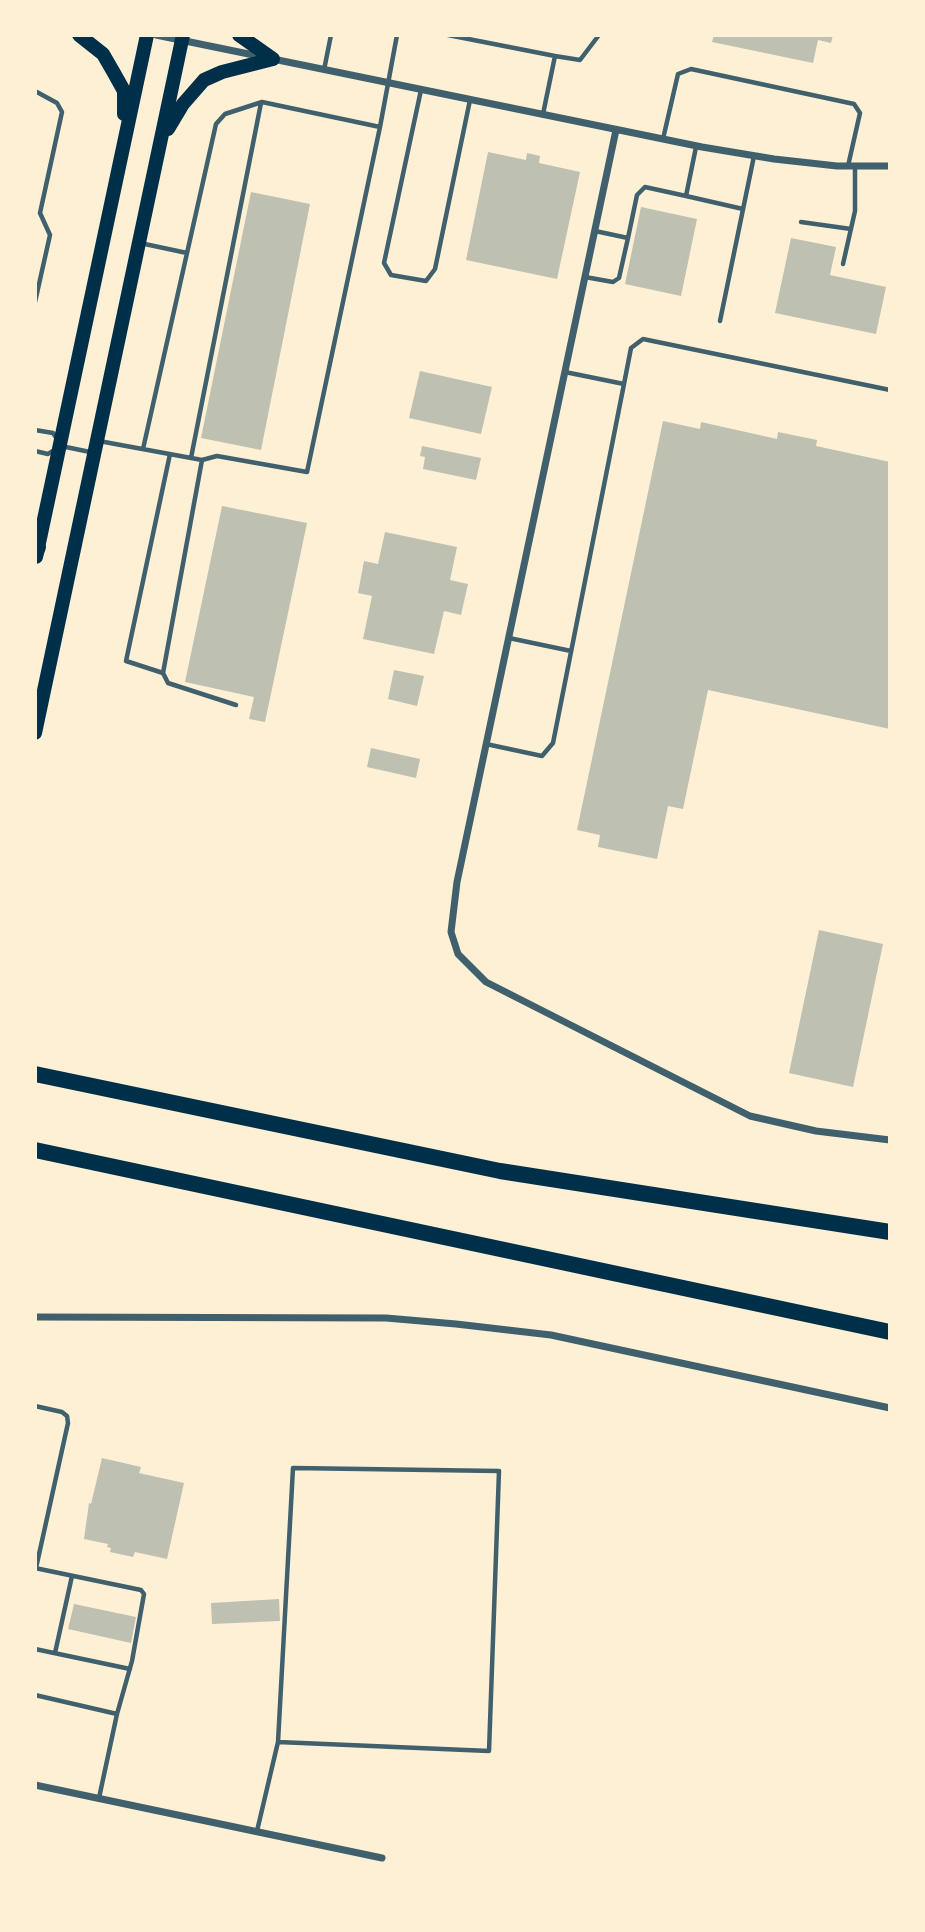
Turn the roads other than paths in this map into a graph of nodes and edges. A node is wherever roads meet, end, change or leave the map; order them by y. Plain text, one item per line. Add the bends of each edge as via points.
1 (79, 35) edge
2 (147, 35) edge
3 (156, 35) edge
4 (239, 35) edge
5 (331, 35) edge
6 (397, 35) edge
7 (448, 35) edge
8 (599, 35) edge
9 (183, 38) edge
10 (555, 56) junction
11 (273, 59) junction
12 (324, 70) junction
13 (387, 83) junction
14 (421, 90) junction
15 (35, 91) edge
16 (470, 100) junction
17 (262, 102) junction
18 (543, 115) junction
19 (380, 127) junction
20 (616, 130) junction
21 (663, 139) junction
22 (161, 142) junction
23 (124, 146) junction
24 (696, 146) junction
25 (754, 156) junction
26 (890, 166) edge
27 (851, 167) junction
28 (686, 196) junction
29 (743, 209) junction
30 (801, 222) dead end
31 (851, 229) junction
32 (595, 231) junction
33 (628, 238) junction
34 (139, 243) junction
35 (187, 253) junction
36 (844, 264) dead end
37 (585, 277) junction
38 (35, 302) edge
39 (720, 321) dead end
40 (565, 372) junction
41 (624, 384) junction
42 (890, 390) edge
43 (35, 430) edge
44 (61, 446) junction
45 (96, 447) junction
46 (144, 449) junction
47 (35, 451) edge
48 (170, 454) junction
49 (191, 458) junction
50 (202, 460) junction
51 (36, 554) edge
52 (509, 638) junction
53 (571, 652) junction
54 (163, 673) junction
55 (236, 705) dead end
56 (35, 733) edge
57 (486, 744) junction
58 (35, 1074) edge
59 (890, 1140) edge
60 (35, 1150) edge
61 (890, 1232) edge
62 (35, 1317) edge
63 (890, 1332) edge
64 (35, 1406) edge
65 (890, 1408) edge
66 (36, 1568) edge
67 (72, 1576) junction
68 (35, 1649) edge
69 (55, 1653) junction
70 (130, 1669) junction
71 (35, 1695) edge
72 (117, 1714) junction
73 (278, 1742) junction
74 (35, 1785) edge
75 (99, 1798) junction
76 (257, 1832) junction
77 (382, 1858) dead end

1 - 23 main road via 103,54 124,91
2 - 23 main road
3 - 9 street
4 - 11 main road
5 - 12 lane
6 - 13 lane
7 - 10 lane
8 - 10 lane via 580,60
9 - 11 street
9 - 22 main road
10 - 18 lane
11 - 12 street
11 - 22 main road via 204,80 183,104
12 - 13 street
13 - 14 street
13 - 19 lane
14 - 16 street
14 - 16 lane via 384,263 391,275 426,281 435,269
15 - 38 lane via 57,103 62,112 40,213 50,235
16 - 18 street
17 - 19 lane
17 - 35 lane via 225,114 216,124
17 - 49 lane
18 - 20 street
19 - 50 lane via 307,472 217,456
20 - 21 street
20 - 32 street
21 - 24 street
21 - 27 lane via 678,74 691,69 854,104 860,113
22 - 34 main road
23 - 44 main road
24 - 25 street
24 - 28 lane
25 - 27 street
25 - 29 lane
26 - 27 street
27 - 31 lane via 855,211
28 - 29 lane
28 - 33 lane via 645,187 636,195
29 - 39 lane
30 - 31 lane
31 - 36 lane
32 - 33 lane
32 - 37 street
33 - 37 lane via 619,278 613,282
34 - 35 lane
34 - 45 main road
35 - 46 lane
37 - 40 street
40 - 41 lane
40 - 52 street
41 - 42 lane via 631,348 643,339
41 - 53 lane
43 - 44 lane via 53,433
44 - 45 lane
44 - 47 lane via 48,454
44 - 51 main road
45 - 46 lane
45 - 56 main road
46 - 48 lane
48 - 49 lane
48 - 54 lane via 126,661
49 - 50 lane
50 - 54 lane
52 - 53 lane
52 - 57 street
53 - 57 lane via 553,743 542,756
54 - 55 lane via 168,682
57 - 59 street via 452,908 451,932 458,954 472,970 485,982 750,1116 816,1131
58 - 61 highway via 500,1171
60 - 63 highway
62 - 65 street via 386,1318 456,1324 551,1335
64 - 66 lane via 62,1412 68,1423
66 - 67 lane
67 - 69 lane
67 - 70 lane via 144,1594
68 - 69 lane
69 - 70 lane
70 - 72 lane
71 - 72 lane
72 - 75 lane
73 - 73 lane via 489,1751 499,1471 293,1468
73 - 76 lane
74 - 75 street
75 - 76 street
76 - 77 street

